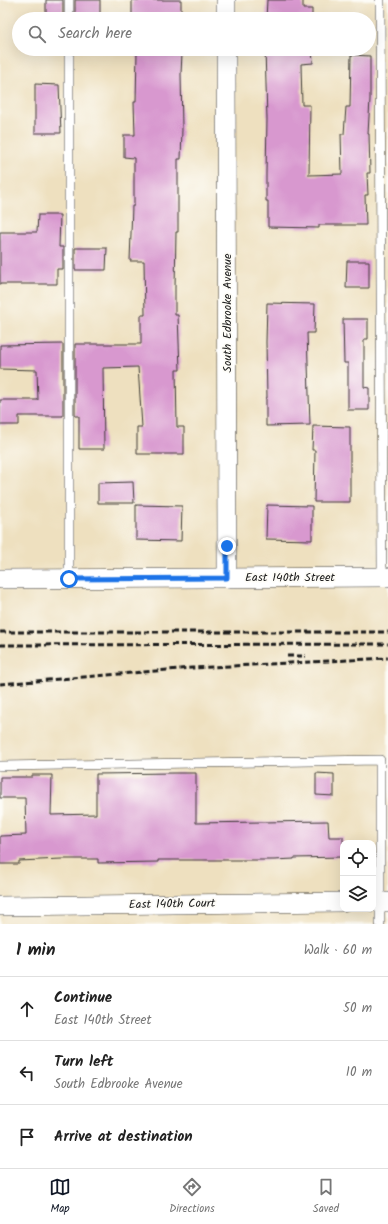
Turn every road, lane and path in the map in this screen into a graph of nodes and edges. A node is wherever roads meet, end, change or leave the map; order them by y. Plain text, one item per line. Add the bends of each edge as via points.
1 (68, 0) edge
2 (226, 0) edge
3 (380, 0) edge
4 (69, 12) edge
5 (226, 12) edge
6 (69, 56) edge
7 (226, 56) edge
8 (385, 577) edge
9 (227, 578) junction
10 (0, 579) edge
11 (69, 579) junction
12 (0, 766) edge
13 (340, 902) edge
14 (380, 902) edge
15 (0, 906) edge
16 (380, 924) edge

1 - 4 lane
2 - 5 street
3 - 8 lane
6 - 11 lane
7 - 9 street, South Edbrooke Avenue
8 - 9 street, East 140th Street
9 - 11 street, East 140th Street
10 - 11 street, East 140th Street
12 - 14 lane via 380,760
13 - 15 street, East 140th Court
14 - 16 lane

